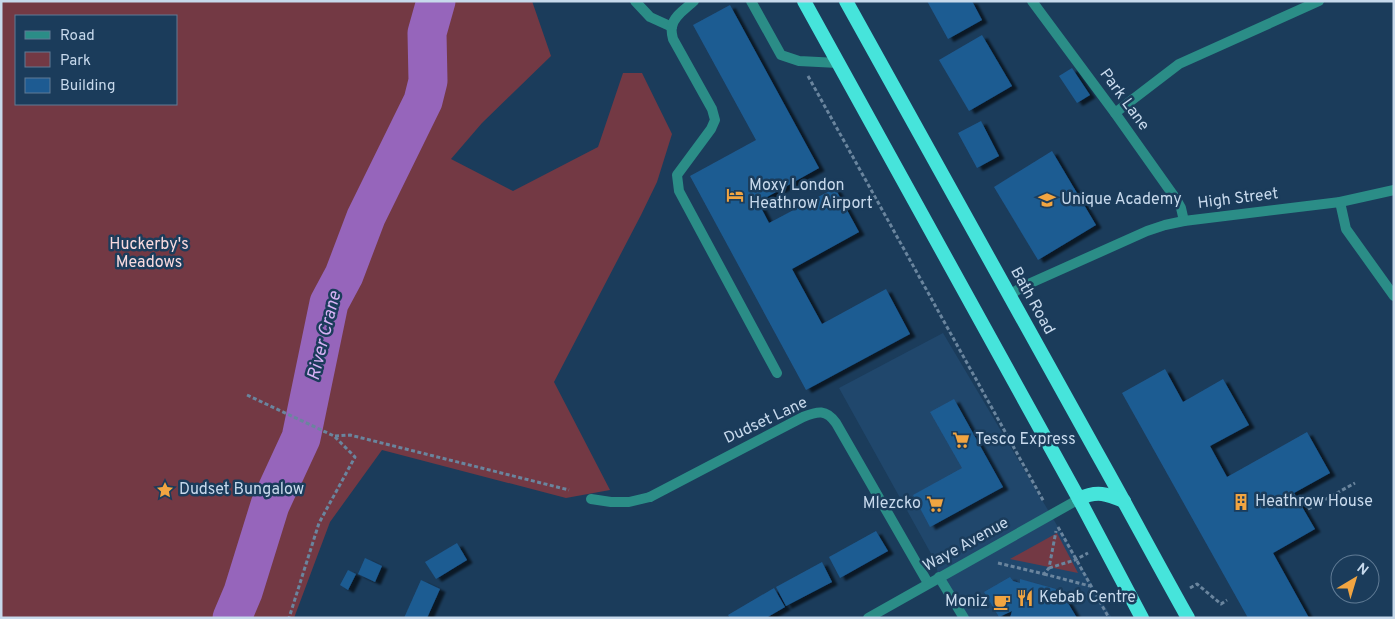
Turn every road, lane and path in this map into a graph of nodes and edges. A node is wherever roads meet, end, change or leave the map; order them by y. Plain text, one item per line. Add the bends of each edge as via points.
1 (635, 1) edge
2 (694, 1) edge
3 (751, 1) edge
4 (804, 1) edge
5 (846, 1) edge
6 (1032, 1) edge
7 (1319, 1) edge
8 (672, 27) junction
9 (799, 61) junction
10 (838, 63) junction
11 (1115, 112) junction
12 (1394, 190) edge
13 (1340, 202) junction
14 (1184, 221) junction
15 (1009, 295) junction
16 (1394, 296) edge
17 (778, 373) dead end
18 (248, 394) dead end
19 (334, 436) junction
20 (1355, 483) dead end
21 (569, 490) dead end
22 (591, 499) dead end
23 (1079, 499) junction
24 (1124, 501) junction
25 (1046, 504) dead end
26 (1308, 509) dead end
27 (1057, 525) dead end
28 (1059, 529) junction
29 (1096, 550) dead end
30 (976, 557) junction
31 (1075, 560) junction
32 (1048, 568) junction
33 (1044, 574) junction
34 (939, 577) junction
35 (928, 583) junction
36 (1091, 586) junction
37 (1190, 588) dead end
38 (1227, 600) dead end
39 (289, 618) edge
40 (868, 618) edge
41 (964, 618) edge
42 (1109, 618) edge
43 (1142, 618) edge
44 (1188, 618) edge

1 - 8 street via 650,17
2 - 8 street via 677,16
3 - 9 street via 781,55
4 - 10 highway
5 - 15 highway, Bath Road
6 - 11 street, Park Lane
7 - 11 street via 1179,64
8 - 17 street via 673,39 715,120 677,175 679,191
9 - 10 street
9 - 25 path
10 - 23 highway
11 - 14 street, Park Lane via 1176,199
12 - 13 street, High Street
13 - 14 street, High Street
13 - 16 street via 1346,229
14 - 15 street, High Street via 1147,231
15 - 24 highway, Bath Road
18 - 19 path
19 - 21 path via 350,435
19 - 39 path via 354,456 319,523
20 - 26 path
22 - 35 street, Dudset Lane via 629,502 650,497 803,416 824,413 836,423
23 - 24 highway via 1089,494 1106,494
23 - 30 street, Waye Avenue
23 - 43 highway
24 - 44 highway, Bath Road
27 - 28 path
28 - 31 path
28 - 32 path via 1055,531
29 - 31 path
30 - 33 path
30 - 34 street, Waye Avenue
31 - 32 path
31 - 36 path
32 - 33 path
33 - 36 path
34 - 35 street, Waye Avenue
34 - 41 street
35 - 40 street, Waye Avenue
36 - 42 path
37 - 38 path via 1197,584 1221,604

